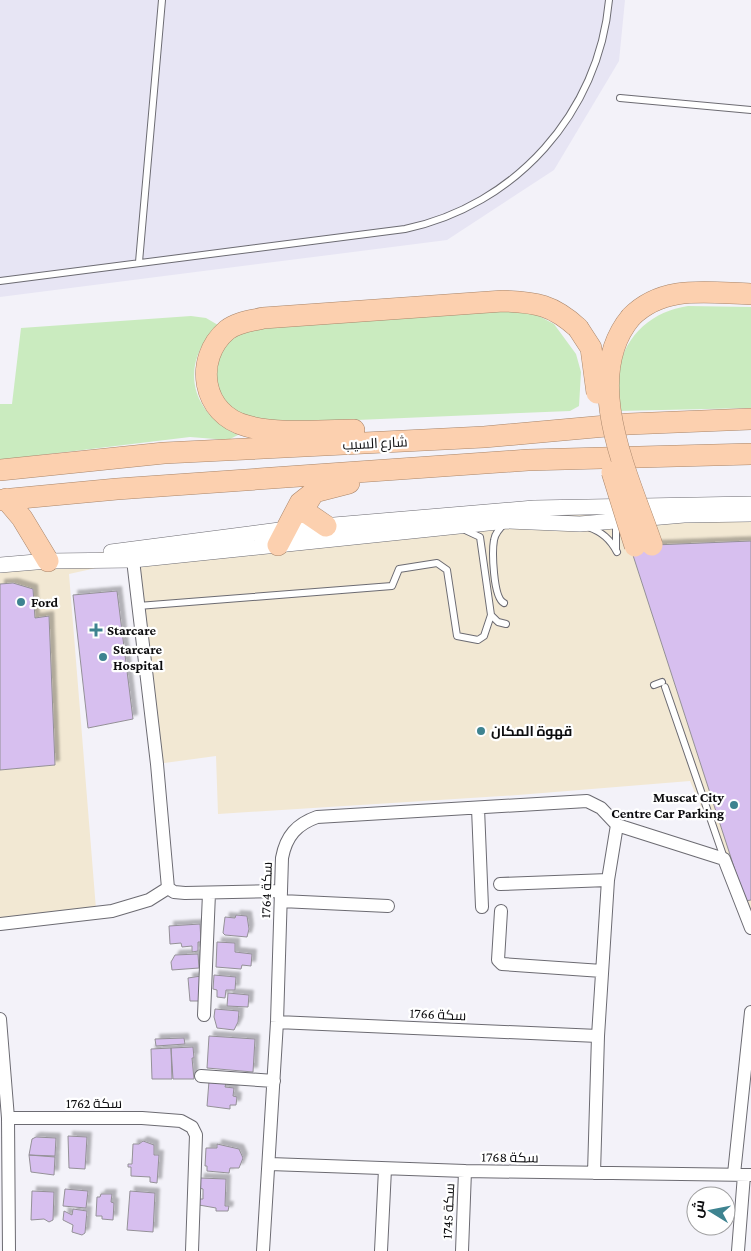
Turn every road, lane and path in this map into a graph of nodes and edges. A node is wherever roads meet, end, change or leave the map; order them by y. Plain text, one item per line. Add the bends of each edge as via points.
1 (162, 0) edge
2 (609, 0) edge
3 (620, 98) dead end
4 (751, 110) edge
5 (139, 262) junction
6 (0, 281) edge
7 (751, 294) edge
8 (751, 419) edge
9 (484, 437) junction
10 (751, 454) edge
11 (0, 470) edge
12 (390, 471) junction
13 (314, 492) junction
14 (3, 500) edge
15 (751, 504) edge
16 (616, 506) junction
17 (751, 514) edge
18 (507, 521) junction
19 (616, 522) junction
20 (580, 524) junction
21 (326, 526) junction
22 (450, 527) junction
23 (282, 537) junction
24 (630, 548) junction
25 (133, 560) junction
26 (48, 561) junction
27 (0, 565) edge
28 (504, 603) dead end
29 (138, 606) junction
30 (491, 615) junction
31 (506, 624) dead end
32 (654, 685) dead end
33 (478, 808) junction
34 (616, 825) junction
35 (724, 859) junction
36 (608, 880) junction
37 (500, 884) dead end
38 (168, 888) junction
39 (209, 893) junction
40 (281, 896) junction
41 (388, 906) dead end
42 (482, 907) dead end
43 (501, 911) dead end
44 (0, 924) edge
45 (751, 928) edge
46 (602, 972) junction
47 (751, 1012) edge
48 (204, 1015) dead end
49 (0, 1019) edge
50 (277, 1022) junction
51 (750, 1028) edge
52 (598, 1036) junction
53 (201, 1076) dead end
54 (274, 1081) junction
55 (8, 1118) junction
56 (270, 1164) junction
57 (385, 1168) junction
58 (465, 1172) junction
59 (594, 1173) junction
60 (743, 1175) edge
61 (9, 1251) edge
62 (192, 1251) edge
63 (263, 1251) edge
64 (381, 1251) edge
65 (462, 1251) edge
66 (738, 1251) edge

1 - 5 lane
2 - 5 lane via 597,61 570,116 532,162 476,204 441,219 404,229
3 - 4 lane
5 - 6 lane
7 - 24 highway, bridge via 679,293 655,299 642,306 622,328 610,358 610,402 621,455
8 - 9 highway, شارع السيب via 628,424
9 - 11 highway, شارع السيب via 164,453
9 - 24 highway, bridge via 466,431 274,430 246,426 231,420 210,398 206,372 209,354 228,329 263,318 503,301 547,306 563,314 578,328 591,348 607,456
10 - 12 highway, شارع السيب via 528,460
12 - 13 highway
12 - 14 highway, شارع السيب
13 - 21 highway via 306,505 307,513
13 - 23 highway via 300,502
14 - 26 highway via 22,518
15 - 16 street
16 - 19 lane
16 - 21 street via 534,508
17 - 19 street via 684,515
18 - 20 street
18 - 22 street
18 - 28 lane via 500,528 494,544 497,595
19 - 20 street
19 - 24 lane
20 - 24 lane
21 - 23 street
22 - 23 street
22 - 30 lane via 471,531 480,538
23 - 25 street
23 - 26 street via 67,556
25 - 26 street
25 - 29 street
26 - 27 street
29 - 30 lane via 392,586 399,569 437,563 447,570 457,636 478,640 484,636
29 - 38 street
30 - 31 lane
32 - 35 lane via 664,684
33 - 34 street, سكة 1764 via 588,802 601,808
33 - 40 street, سكة 1764 via 317,817 304,822 288,836 284,848
33 - 42 street
34 - 35 street
34 - 36 street
35 - 45 street
36 - 37 street
36 - 46 street
38 - 39 street via 179,893
38 - 44 street via 149,900 112,911
39 - 40 street
39 - 48 street
40 - 41 street
40 - 50 street, سكة 1764
43 - 46 street via 498,960 502,964
46 - 52 street
47 - 51 street
49 - 55 street
50 - 52 street, سكة 1766
50 - 54 street, سكة 1764
51 - 60 street
52 - 59 street
53 - 54 street
54 - 56 street, سكة 1764
55 - 61 street
55 - 62 street, سكة 1762 via 142,1118 181,1122 192,1128 196,1135
56 - 57 street, سكة 1768
56 - 63 street, سكة 1764
57 - 58 street, سكة 1768
57 - 64 street
58 - 59 street, سكة 1768
58 - 65 street, سكة 1745
59 - 60 street, سكة 1768
60 - 66 street

